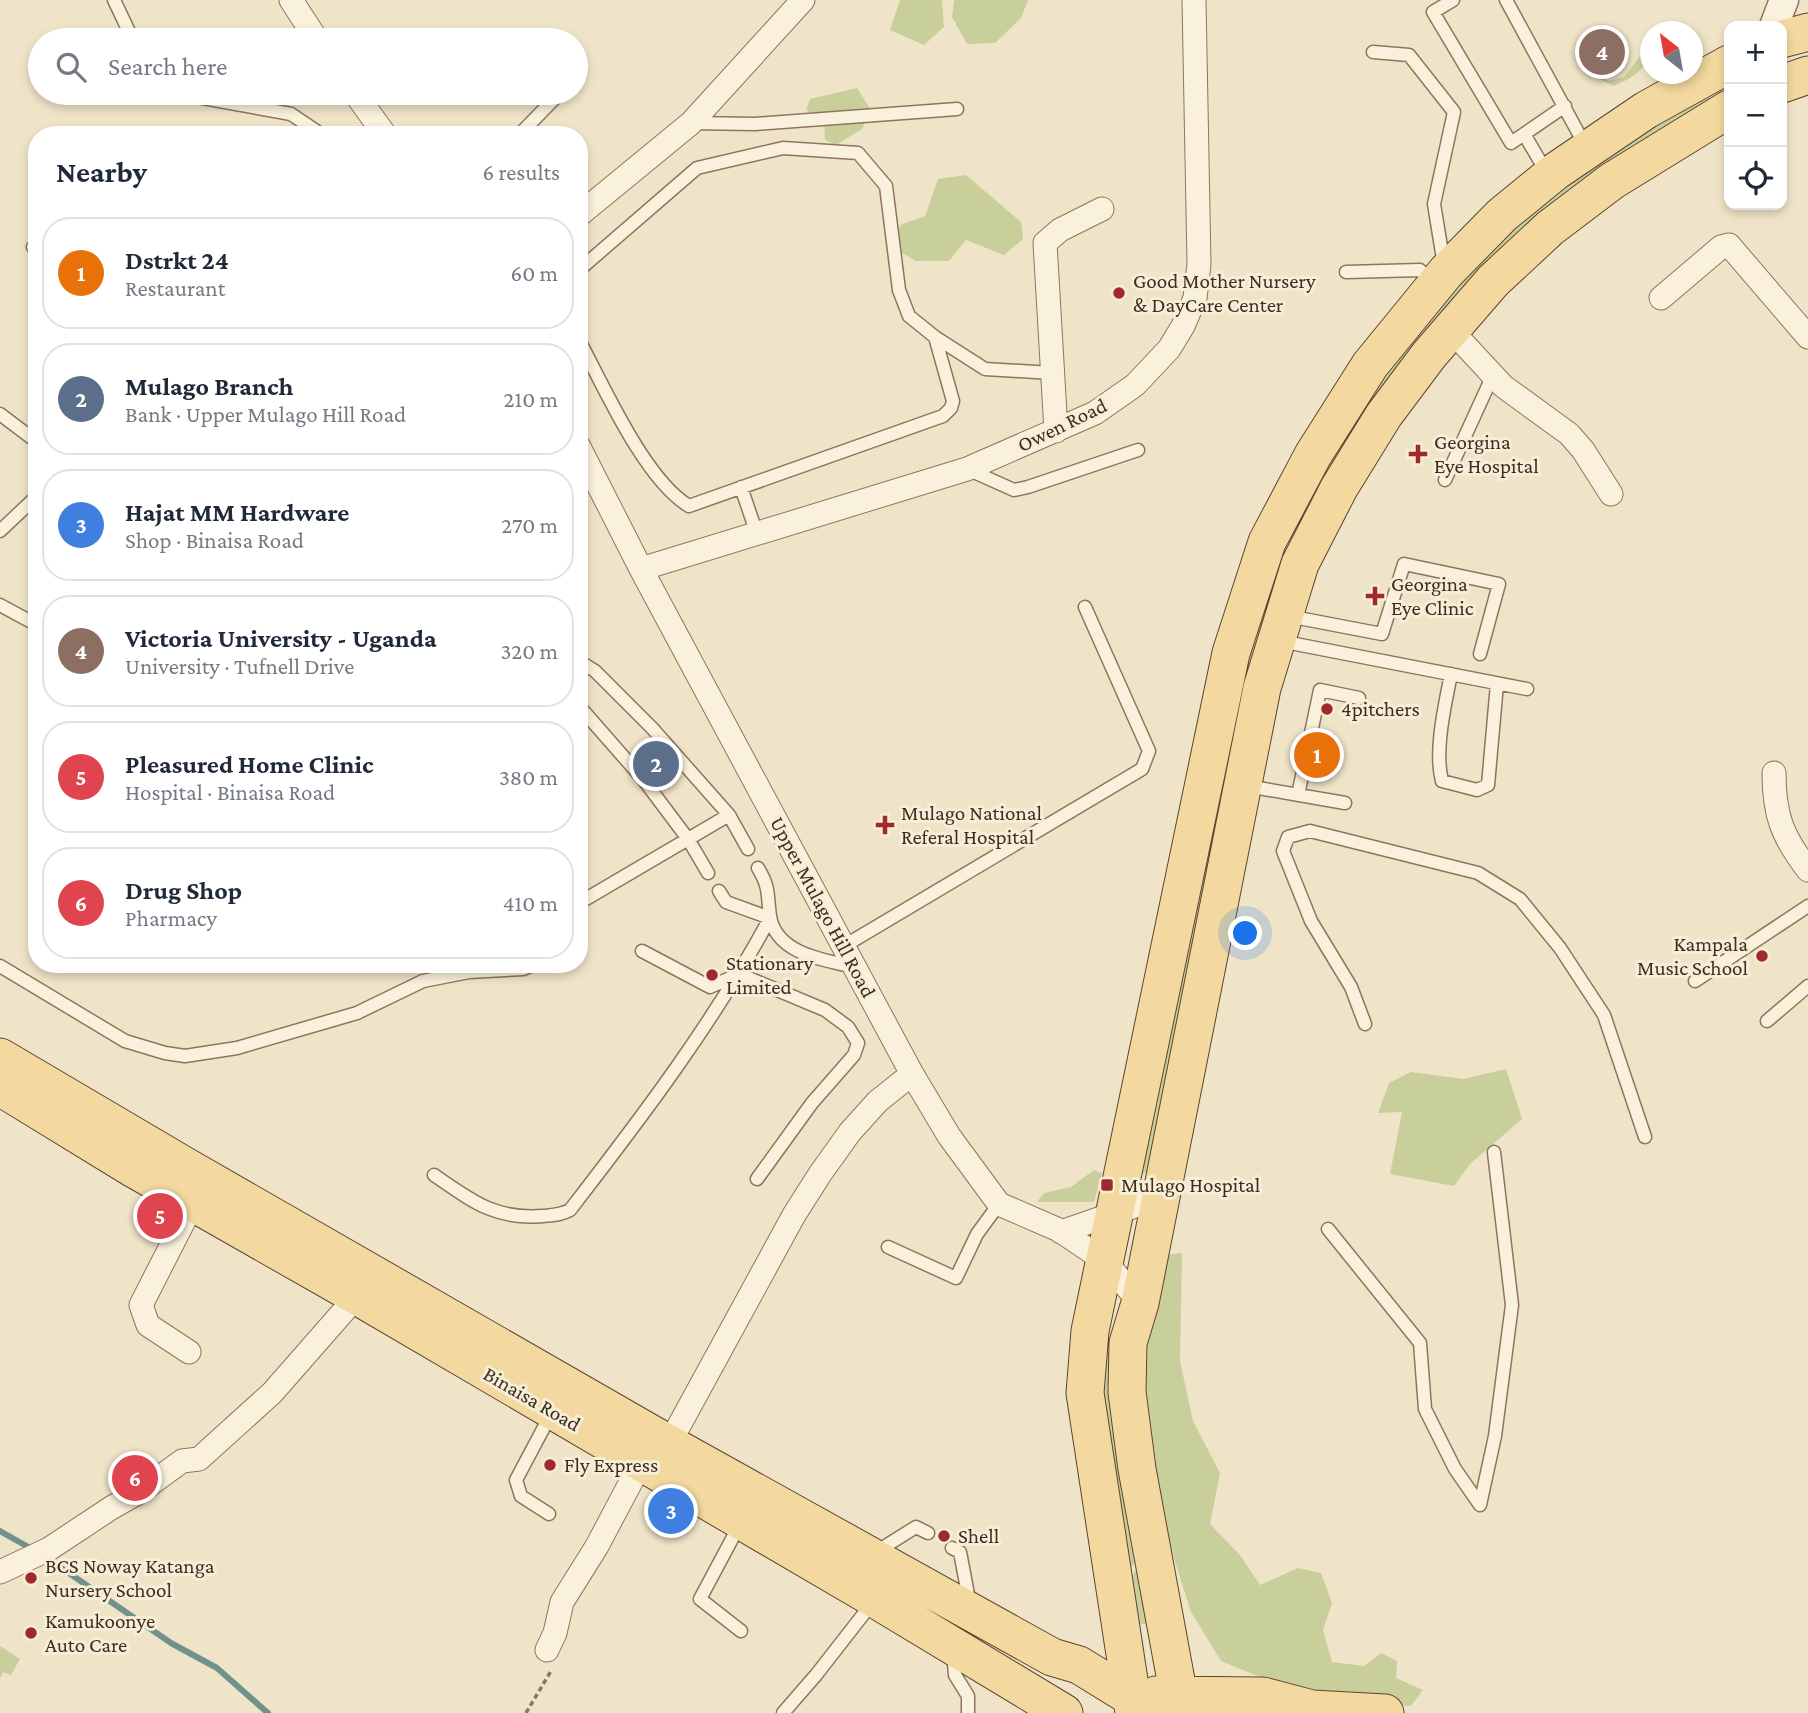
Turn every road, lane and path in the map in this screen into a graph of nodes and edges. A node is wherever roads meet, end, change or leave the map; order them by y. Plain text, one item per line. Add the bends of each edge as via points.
1 (114, 0) edge
2 (290, 0) edge
3 (803, 0) edge
4 (1194, 0) edge
5 (1452, 0) edge
6 (1506, 0) edge
7 (1784, 0) edge
8 (1775, 21) edge
9 (127, 28) edge
10 (309, 28) edge
11 (1808, 32) edge
12 (1787, 38) edge
13 (1374, 52) dead end
14 (1724, 67) edge
15 (1808, 75) edge
16 (1787, 82) edge
17 (241, 105) edge
18 (364, 105) edge
19 (548, 105) edge
20 (1565, 106) junction
21 (957, 108) dead end
22 (1724, 112) edge
23 (691, 123) junction
24 (308, 126) edge
25 (379, 126) edge
26 (528, 126) edge
27 (1524, 134) junction
28 (1587, 150) junction
29 (1550, 176) junction
30 (588, 208) edge
31 (1102, 209) dead end
32 (588, 262) edge
33 (1346, 272) dead end
34 (1440, 278) junction
35 (1661, 298) dead end
36 (1451, 330) junction
37 (935, 337) junction
38 (1808, 337) edge
39 (588, 357) edge
40 (1052, 373) junction
41 (1493, 375) junction
42 (0, 414) edge
43 (1056, 431) junction
44 (28, 435) edge
45 (1138, 450) dead end
46 (588, 465) edge
47 (967, 469) junction
48 (1444, 480) dead end
49 (741, 487) junction
50 (1611, 494) dead end
51 (28, 505) edge
52 (0, 531) edge
53 (757, 534) junction
54 (641, 569) junction
55 (0, 605) edge
56 (1085, 607) dead end
57 (28, 620) edge
58 (1280, 628) junction
59 (1480, 654) dead end
60 (588, 667) edge
61 (1451, 674) junction
62 (1497, 684) junction
63 (1224, 685) junction
64 (1262, 688) junction
65 (1527, 689) dead end
66 (1359, 698) dead end
67 (588, 716) edge
68 (1774, 773) dead end
69 (1243, 786) junction
70 (1298, 795) junction
71 (1345, 803) dead end
72 (729, 815) junction
73 (688, 839) junction
74 (748, 849) dead end
75 (758, 868) dead end
76 (1808, 870) edge
77 (708, 873) dead end
78 (719, 891) dead end
79 (588, 898) edge
80 (1807, 910) edge
81 (770, 918) junction
82 (844, 946) junction
83 (642, 951) dead end
84 (0, 966) edge
85 (855, 967) junction
86 (464, 973) edge
87 (739, 974) junction
88 (1695, 981) dead end
89 (1808, 986) edge
90 (1767, 1021) dead end
91 (1365, 1024) dead end
92 (0, 1057) edge
93 (912, 1074) junction
94 (0, 1087) edge
95 (1645, 1137) dead end
96 (1494, 1152) dead end
97 (434, 1175) dead end
98 (757, 1179) dead end
99 (1161, 1197) junction
100 (192, 1203) junction
101 (999, 1204) junction
102 (1115, 1213) junction
103 (1328, 1229) dead end
104 (1061, 1232) junction
105 (888, 1247) dead end
106 (1105, 1261) junction
107 (357, 1296) junction
108 (1140, 1303) junction
109 (189, 1352) dead end
110 (552, 1411) junction
111 (655, 1453) junction
112 (549, 1514) dead end
113 (742, 1521) junction
114 (928, 1533) dead end
115 (952, 1548) dead end
116 (870, 1556) junction
117 (0, 1572) edge
118 (875, 1599) junction
119 (972, 1612) junction
120 (741, 1631) dead end
121 (952, 1645) junction
122 (547, 1650) joint
123 (1180, 1703) edge
124 (1133, 1705) edge
125 (789, 1711) edge
126 (526, 1713) edge
127 (968, 1713) edge
128 (1064, 1713) edge
129 (1385, 1713) edge

1 - 9 lane
2 - 10 street
3 - 23 street
4 - 43 street, Owen Road via 1200,224 1195,298 1169,349 1135,385 1095,413
5 - 27 lane via 1433,12 1511,143
6 - 20 lane
7 - 8 street
11 - 12 main road
13 - 34 lane via 1409,55 1454,112 1434,204
14 - 28 main road via 1646,110
15 - 16 main road
17 - 24 lane via 290,114
18 - 25 street
19 - 26 lane
20 - 27 lane
20 - 28 lane
21 - 23 lane via 755,124
22 - 36 main road via 1612,181 1550,228 1493,281
23 - 30 street
27 - 29 lane
28 - 29 main road
29 - 34 main road via 1502,215
31 - 40 street via 1045,243
32 - 37 lane via 697,168 783,148 859,153 886,186 899,290 909,316
33 - 34 lane via 1420,270
34 - 63 main road via 1370,365 1313,455 1267,542
35 - 38 street via 1729,245
36 - 41 street
36 - 58 main road via 1384,415 1339,488 1300,564
37 - 40 lane via 985,369
37 - 49 lane via 953,401 943,416
39 - 49 lane via 629,435 674,497 689,506
40 - 43 street
41 - 48 lane
41 - 50 street via 1569,434
42 - 44 lane
43 - 47 street, Owen Road
45 - 47 lane via 1014,490
46 - 54 street, Upper Mulago Hill Road
47 - 53 street, Owen Road
49 - 53 lane
51 - 52 lane
53 - 54 street, Owen Road
54 - 82 street, Upper Mulago Hill Road
55 - 57 lane
56 - 82 lane via 1149,751 1142,769
58 - 59 lane via 1382,634 1405,564 1499,584
58 - 61 lane
58 - 64 main road
60 - 72 lane via 652,728
61 - 62 lane
61 - 62 lane via 1439,768 1442,781 1477,790 1488,785
62 - 65 lane
63 - 64 main road
63 - 102 main road
64 - 69 main road
66 - 70 lane via 1320,690
67 - 73 lane
68 - 76 street via 1780,826
69 - 70 lane
69 - 99 main road
70 - 71 lane
72 - 73 lane
72 - 74 lane
73 - 77 lane
73 - 79 lane
75 - 81 lane via 768,884
78 - 81 lane via 726,902
80 - 88 lane
81 - 85 lane via 791,947
81 - 87 lane
82 - 85 street, Upper Mulago Hill Road
83 - 87 lane via 710,987
84 - 86 lane via 125,1041 185,1056 237,1048 357,1013 423,981
85 - 93 street, Upper Mulago Hill Road
87 - 97 lane via 637,1123 570,1210 520,1218 475,1203
87 - 98 lane via 825,1010 848,1027 858,1043 854,1055
89 - 90 lane
91 - 95 lane via 1350,987 1311,921 1283,851 1288,837 1310,831 1478,873 1520,899 1560,948 1604,1015
92 - 111 main road, Binaisa Road
93 - 101 street, Upper Mulago Hill Road via 949,1136
93 - 111 street via 878,1101 820,1174
94 - 100 main road, Binaisa Road
96 - 103 lane via 1512,1305 1495,1436 1480,1505 1455,1469 1425,1409 1420,1343
99 - 102 street
99 - 108 main road
100 - 107 main road, Binaisa Road
100 - 109 street via 141,1305 148,1325
101 - 104 street, Upper Mulago Hill Road
101 - 105 lane via 977,1234 956,1278
102 - 104 street
102 - 106 main road
104 - 106 street, Upper Mulago Hill Road
106 - 108 street, Upper Mulago Hill Road
106 - 124 main road via 1090,1331 1085,1393
107 - 110 main road, Binaisa Road
107 - 117 street via 272,1393 199,1459 182,1461 40,1554
108 - 123 main road via 1128,1343 1126,1392
110 - 111 main road, Binaisa Road
110 - 112 lane via 516,1480 521,1496
111 - 113 main road, Binaisa Road
111 - 116 main road, Binaisa Road
111 - 122 street via 562,1602
113 - 118 main road, Binaisa Road
113 - 120 lane via 700,1599
114 - 116 lane via 916,1527
115 - 119 lane via 960,1552
116 - 119 main road, Binaisa Road
118 - 121 main road, Binaisa Road
118 - 125 lane
119 - 124 main road, Binaisa Road via 1052,1657 1079,1665
121 - 127 lane via 953,1668 968,1696
121 - 128 main road, Binaisa Road
122 - 126 path via 556,1663
123 - 124 main road
123 - 129 main road via 1264,1696 1312,1709

